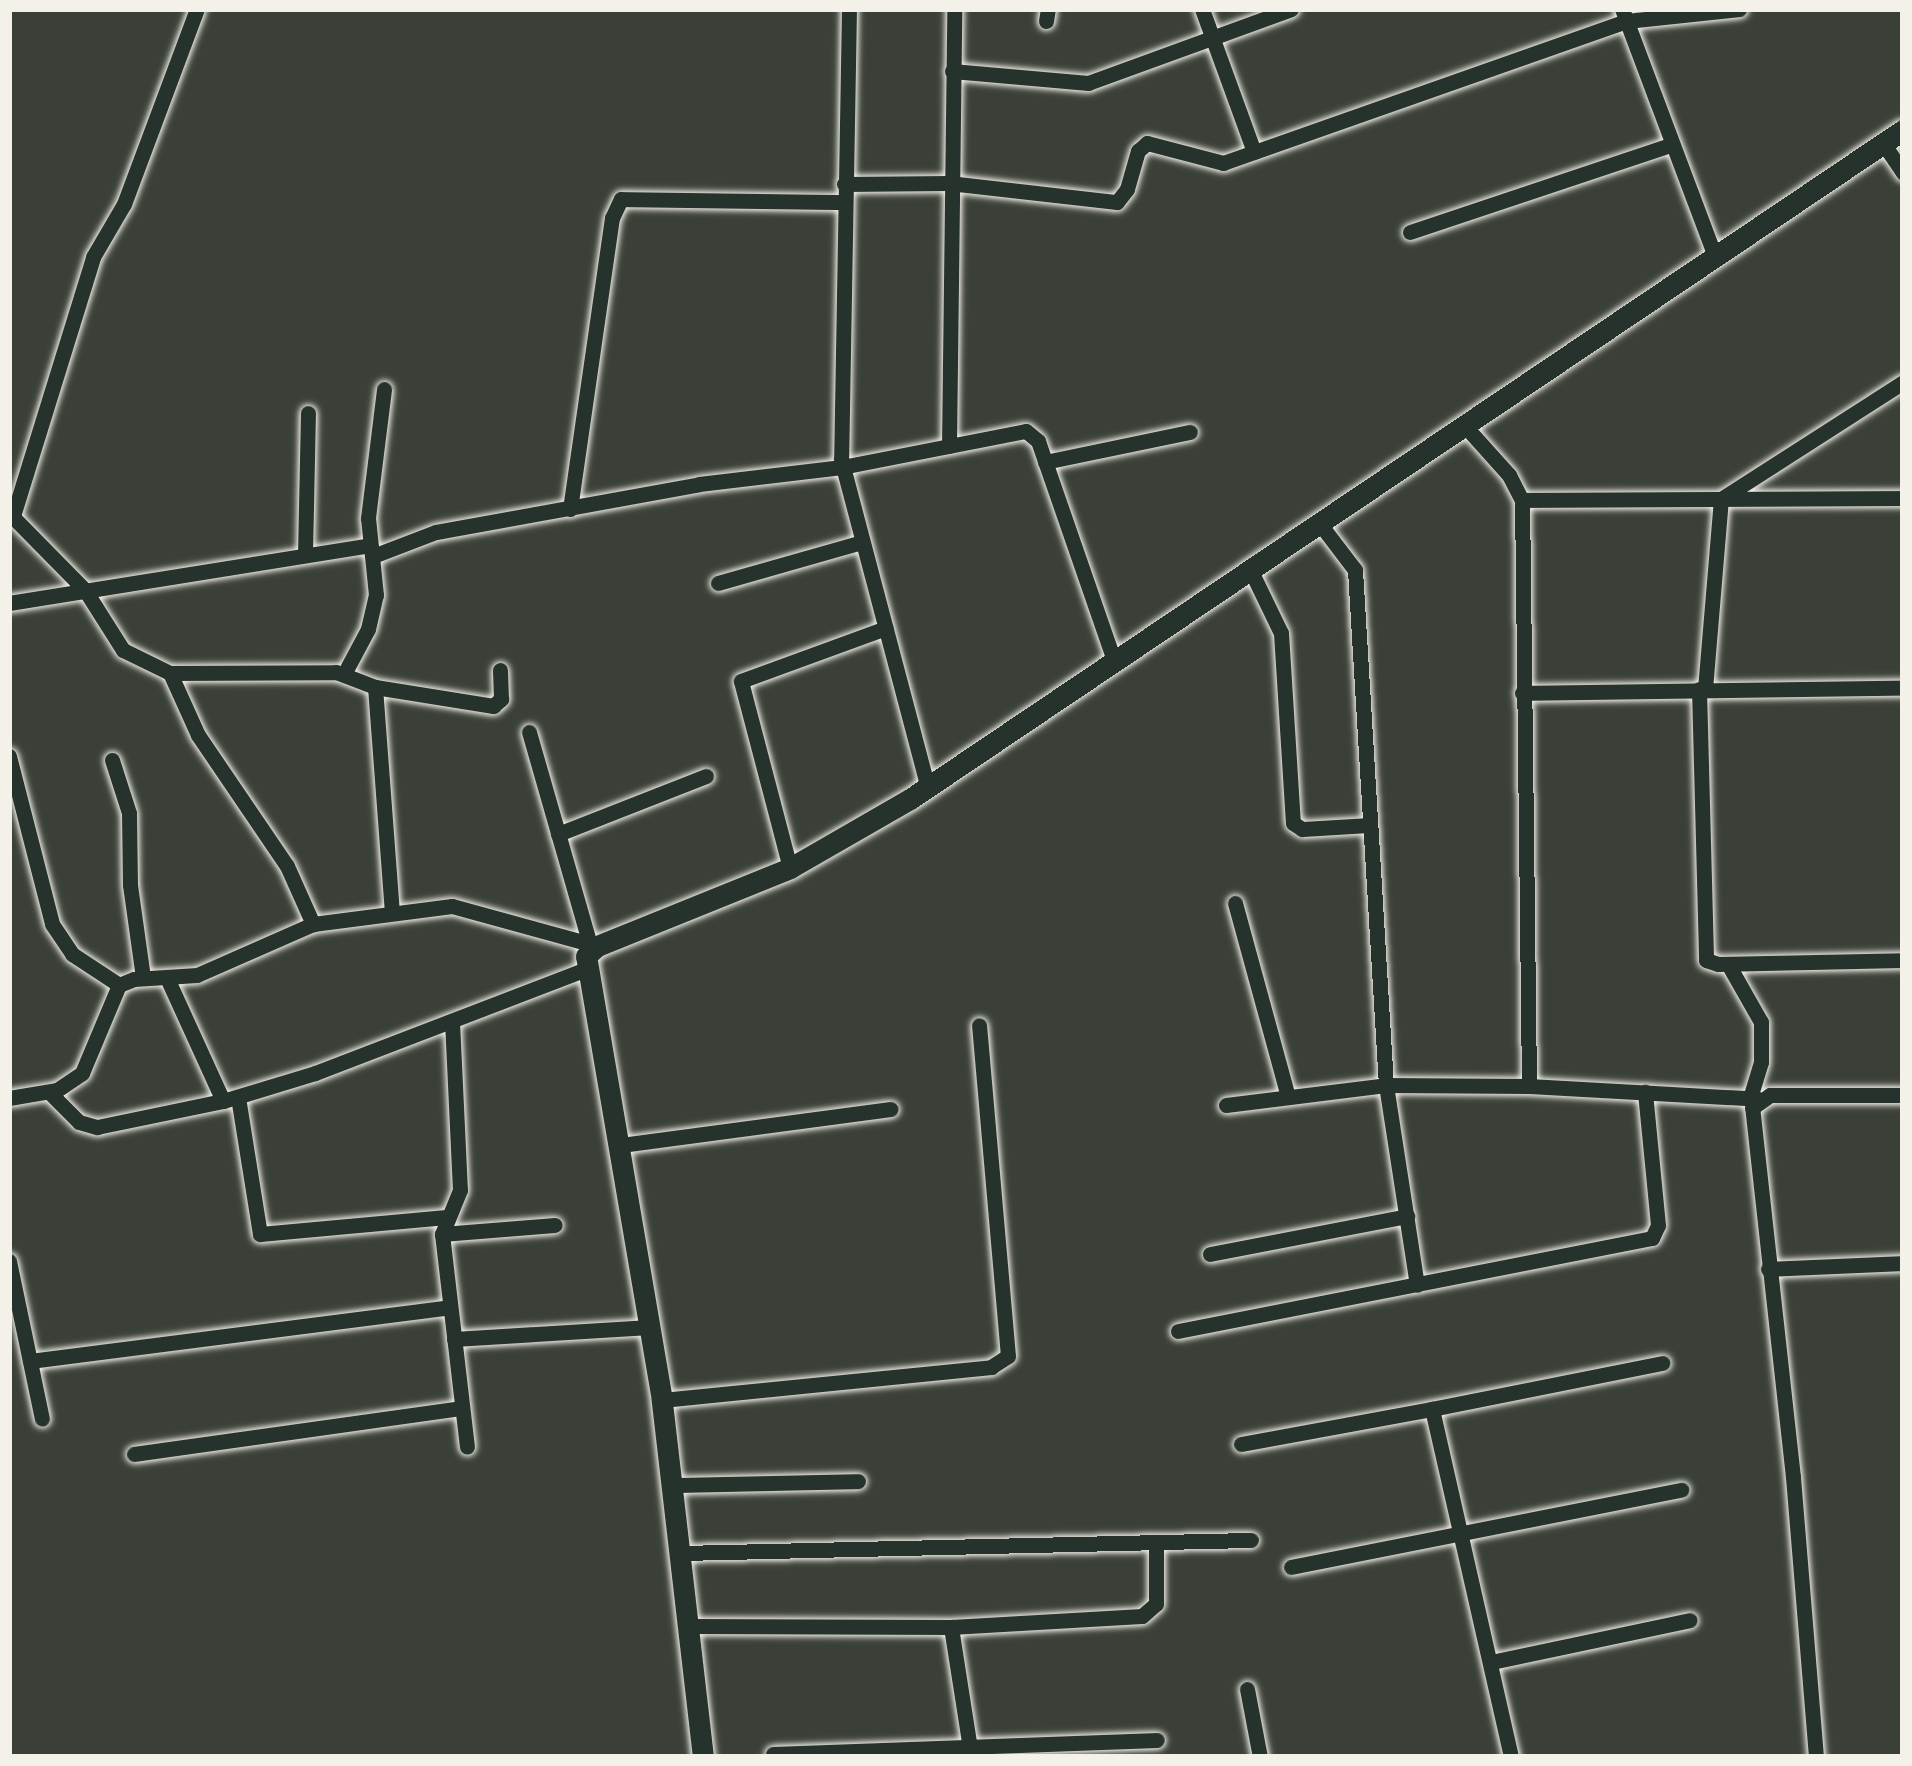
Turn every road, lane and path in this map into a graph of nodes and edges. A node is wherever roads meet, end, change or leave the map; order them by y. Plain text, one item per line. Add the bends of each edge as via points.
1 (197, 9) edge
2 (849, 9) edge
3 (954, 9) edge
4 (1202, 9) edge
5 (1291, 9) edge
6 (1739, 9) edge
7 (1624, 15) edge
8 (1213, 38) junction
9 (952, 71) junction
10 (1903, 130) edge
11 (1883, 143) junction
12 (1670, 145) junction
13 (1254, 152) junction
14 (1903, 173) edge
15 (949, 183) junction
16 (844, 184) junction
17 (844, 202) junction
18 (1410, 232) dead end
19 (1715, 257) junction
20 (1903, 382) edge
21 (384, 389) dead end
22 (308, 413) dead end
23 (1465, 426) junction
24 (1190, 432) dead end
25 (949, 446) junction
26 (1045, 462) junction
27 (842, 467) junction
28 (1903, 498) edge
29 (1721, 499) junction
30 (1522, 500) junction
31 (570, 509) junction
32 (11, 514) edge
33 (1320, 524) junction
34 (862, 542) junction
35 (371, 550) junction
36 (304, 555) junction
37 (1251, 571) junction
38 (718, 583) dead end
39 (85, 590) junction
40 (9, 603) edge
41 (886, 628) junction
42 (1115, 663) junction
43 (500, 670) dead end
44 (170, 673) junction
45 (344, 674) junction
46 (375, 687) junction
47 (1903, 688) edge
48 (1702, 689) junction
49 (1522, 693) junction
50 (529, 733) dead end
51 (9, 756) edge
52 (112, 760) dead end
53 (706, 776) dead end
54 (928, 788) junction
55 (1370, 825) junction
56 (558, 834) junction
57 (790, 868) junction
58 (1235, 903) dead end
59 (392, 911) junction
60 (313, 925) junction
61 (593, 945) junction
62 (1903, 960) edge
63 (1728, 964) junction
64 (586, 969) junction
65 (143, 978) junction
66 (167, 978) junction
67 (119, 986) junction
68 (452, 1021) junction
69 (979, 1025) dead end
70 (1386, 1085) junction
71 (1529, 1086) junction
72 (49, 1091) junction
73 (1645, 1092) junction
74 (1903, 1095) edge
75 (1288, 1097) junction
76 (9, 1098) edge
77 (1754, 1098) junction
78 (230, 1099) junction
79 (1226, 1105) dead end
80 (891, 1109) dead end
81 (621, 1145) junction
82 (1407, 1216) junction
83 (555, 1225) dead end
84 (444, 1226) junction
85 (1210, 1254) dead end
86 (9, 1261) edge
87 (1903, 1263) edge
88 (1768, 1269) junction
89 (1418, 1285) junction
90 (450, 1307) junction
91 (650, 1327) junction
92 (1178, 1331) dead end
93 (454, 1340) junction
94 (30, 1361) junction
95 (1662, 1363) dead end
96 (662, 1400) junction
97 (462, 1408) junction
98 (1432, 1409) junction
99 (42, 1419) dead end
100 (1241, 1444) dead end
101 (467, 1447) dead end
102 (134, 1454) dead end
103 (858, 1480) dead end
104 (673, 1485) junction
105 (1681, 1490) dead end
106 (1462, 1534) junction
107 (1251, 1540) dead end
108 (1156, 1542) junction
109 (681, 1553) junction
110 (1291, 1567) dead end
111 (1690, 1620) dead end
112 (690, 1626) junction
113 (951, 1627) junction
114 (1491, 1662) junction
115 (1247, 1689) dead end
116 (1157, 1740) dead end
117 (971, 1752) edge
118 (773, 1754) edge
119 (703, 1757) edge
120 (1260, 1757) edge
121 (1510, 1757) edge
122 (1816, 1757) edge

1 - 32 street via 124,204 93,257
2 - 16 street
3 - 9 street
4 - 8 street
5 - 8 street
6 - 7 street
7 - 12 street
7 - 13 street
8 - 9 street via 1088,82
8 - 13 street
9 - 15 street
10 - 11 street
11 - 14 street
11 - 19 street
12 - 18 street
12 - 19 street
13 - 15 street via 1213,164 1147,142 1117,202
15 - 16 street
15 - 25 street
16 - 17 street
17 - 27 street
17 - 31 street via 621,199
19 - 23 street
20 - 29 street
21 - 35 street
22 - 36 street
23 - 30 street
23 - 33 street
24 - 26 street
25 - 26 street via 1026,430
25 - 27 street
26 - 42 street
27 - 31 street
27 - 34 street
28 - 29 street
29 - 30 street
29 - 48 street
30 - 49 street
31 - 35 street
32 - 39 street
33 - 37 street
33 - 55 street via 1355,570
34 - 38 street
34 - 41 street
35 - 36 street
35 - 45 street via 373,611
36 - 39 street
37 - 42 street
37 - 55 street via 1281,633 1294,823
39 - 40 street
39 - 44 street via 123,650
41 - 54 street
41 - 57 street via 741,681
42 - 54 street
43 - 46 street via 501,699 493,706
44 - 45 street
44 - 60 street via 198,735 287,866
45 - 46 street
46 - 59 street
47 - 48 street
48 - 49 street
48 - 63 street via 1703,954
49 - 71 street
50 - 56 street
51 - 67 street via 52,924 71,954
52 - 65 street via 129,813
53 - 56 street
54 - 57 street
55 - 70 street
56 - 61 street
57 - 61 street
58 - 75 street
59 - 60 street
59 - 61 street via 475,910
60 - 66 street via 217,968
61 - 64 street
62 - 63 street
63 - 77 street via 1761,1022
64 - 68 street
64 - 81 street
65 - 66 street
65 - 67 street
66 - 78 street
67 - 72 street via 82,1073
68 - 78 street
68 - 84 street via 460,1190
69 - 96 street via 1009,1356 991,1367
70 - 71 street
70 - 75 street
70 - 82 street
71 - 73 street
72 - 76 street
72 - 78 street via 70,1115 98,1127
73 - 77 street
73 - 89 street via 1658,1226 1652,1238
74 - 77 street
75 - 79 street
77 - 88 street
78 - 84 street via 260,1234
80 - 81 street
81 - 91 street
82 - 85 street
82 - 89 street
83 - 84 street
84 - 90 street
86 - 94 street
87 - 88 street
88 - 122 street
89 - 92 street
90 - 93 street
90 - 94 street
91 - 93 street
91 - 96 street
93 - 97 street
94 - 99 street
95 - 98 street
96 - 104 street
97 - 101 street
97 - 102 street
98 - 100 street
98 - 106 street
103 - 104 street
104 - 109 street
105 - 106 street
106 - 110 street
106 - 114 street
107 - 108 street
108 - 109 street
108 - 113 street via 1150,1614
109 - 112 street
111 - 114 street
112 - 113 street
112 - 119 street
113 - 117 street
114 - 121 street
115 - 120 street
116 - 117 street
117 - 118 street

